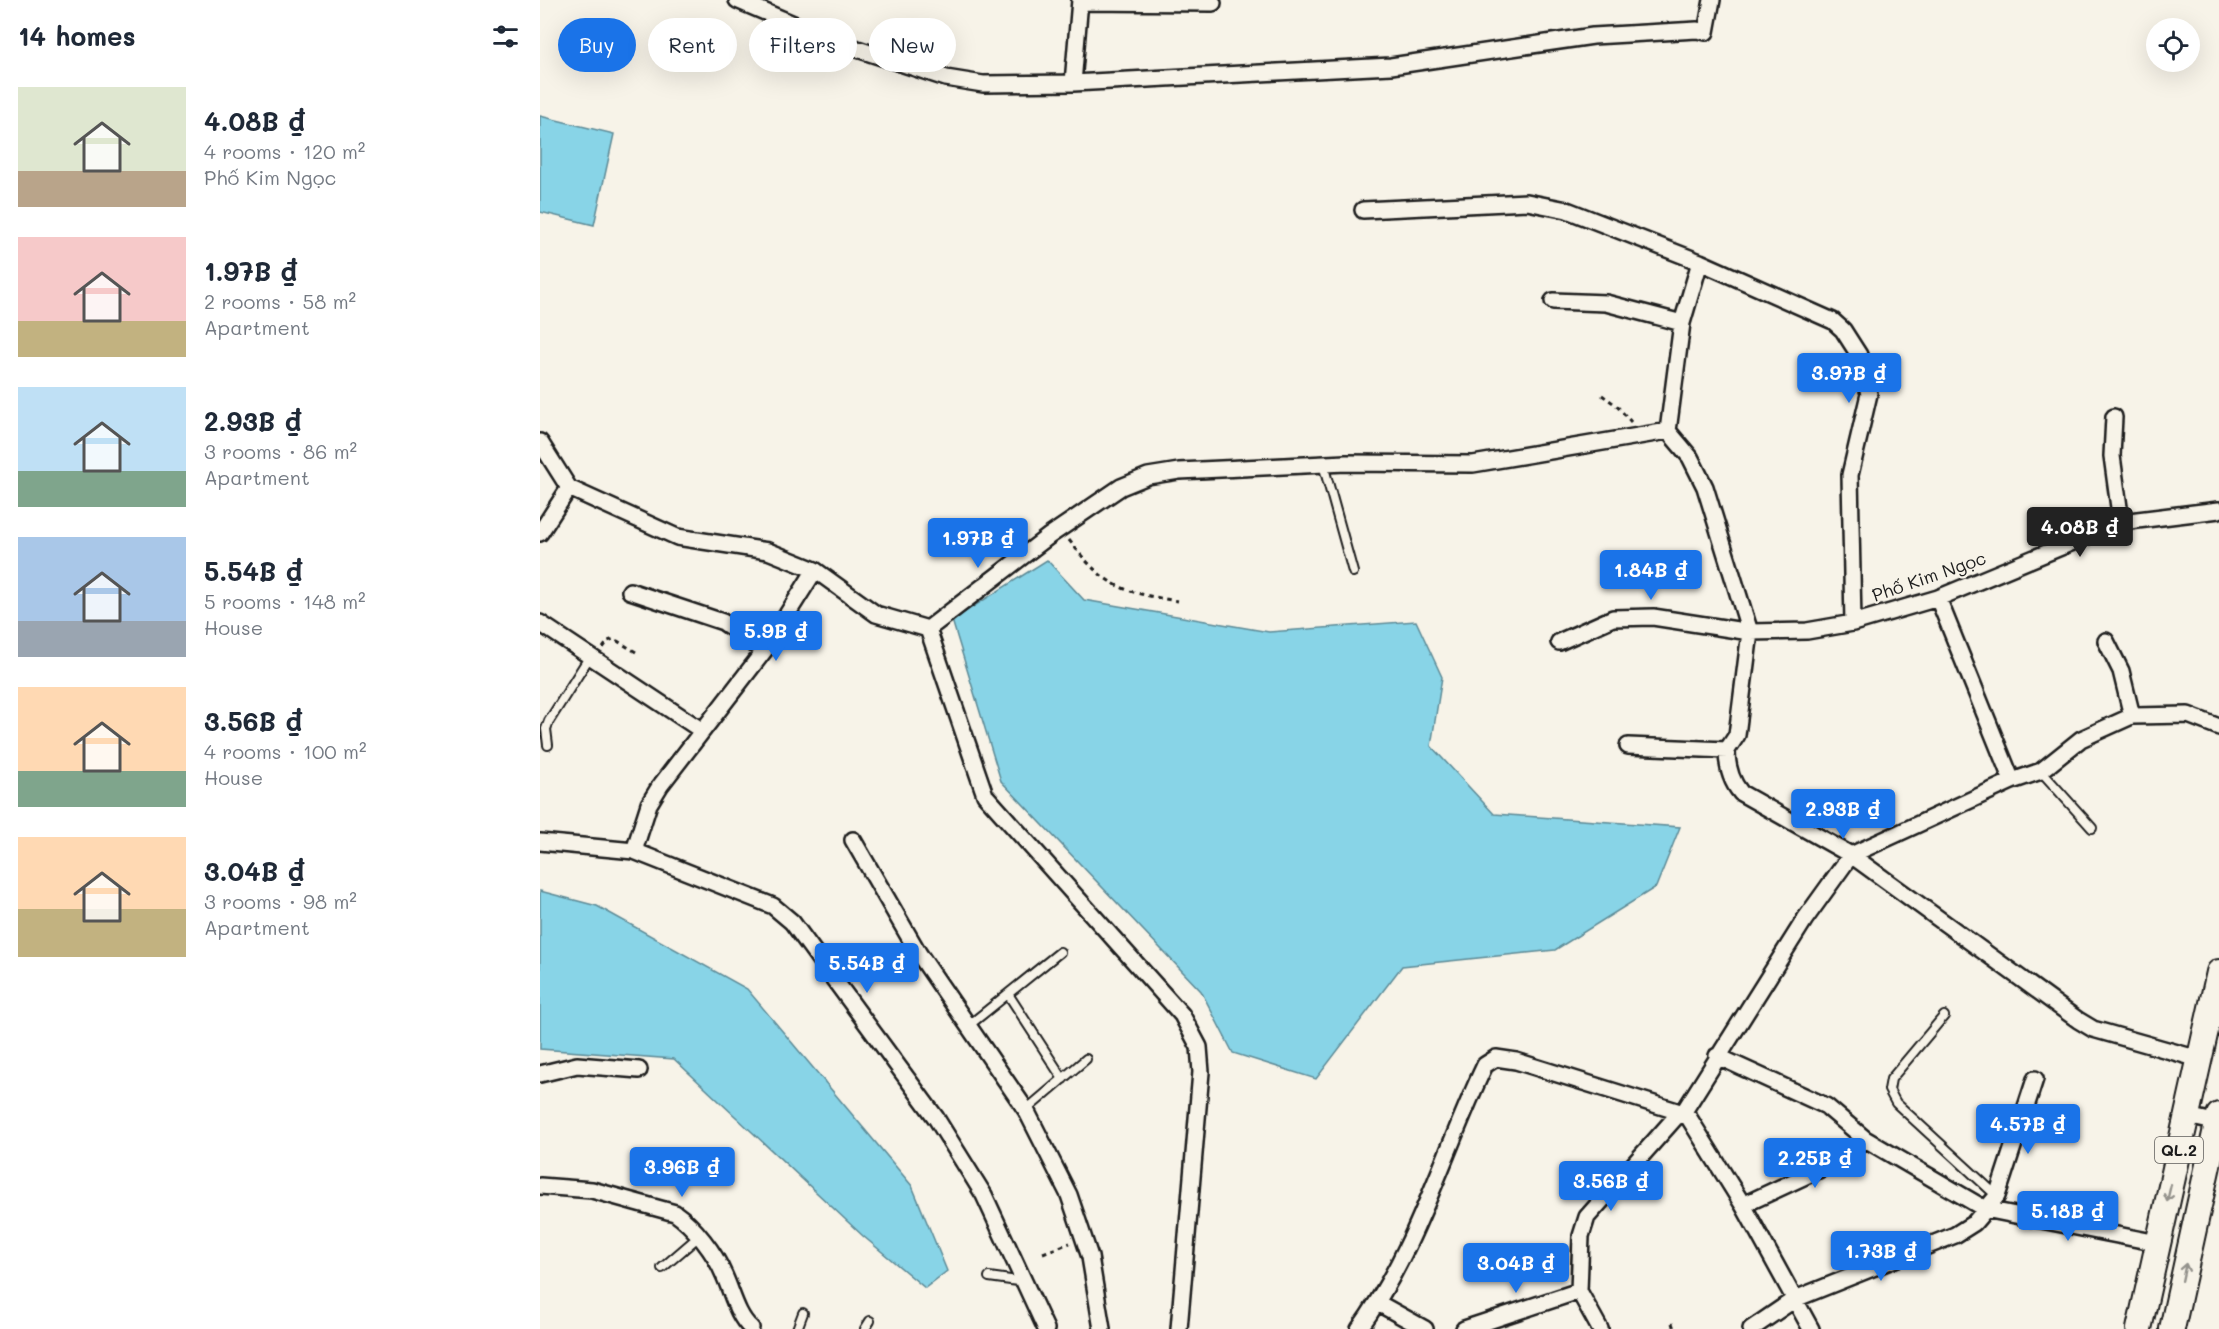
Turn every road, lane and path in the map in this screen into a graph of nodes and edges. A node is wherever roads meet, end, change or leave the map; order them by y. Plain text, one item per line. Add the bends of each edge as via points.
1 (737, 0) edge
2 (1713, 0) edge
3 (1080, 1) edge
4 (1213, 3) dead end
5 (1073, 83) junction
6 (1363, 210) dead end
7 (1700, 262) junction
8 (1553, 301) dead end
9 (1682, 323) junction
10 (1602, 395) dead end
11 (2114, 417) dead end
12 (1668, 430) junction
13 (1640, 435) junction
14 (540, 442) edge
15 (1323, 464) junction
16 (569, 488) junction
17 (2219, 510) edge
18 (2121, 522) junction
19 (1060, 528) junction
20 (540, 533) edge
21 (815, 570) junction
22 (1353, 572) dead end
23 (630, 591) dead end
24 (1938, 598) junction
25 (1178, 601) dead end
26 (540, 623) edge
27 (1852, 623) junction
28 (928, 629) junction
29 (1750, 632) junction
30 (2106, 641) dead end
31 (1559, 642) dead end
32 (764, 651) junction
33 (636, 652) dead end
34 (593, 658) junction
35 (2132, 716) junction
36 (2219, 728) edge
37 (701, 730) junction
38 (548, 745) dead end
39 (1628, 746) dead end
40 (1727, 750) junction
41 (2041, 771) junction
42 (2012, 782) junction
43 (2092, 828) dead end
44 (853, 840) dead end
45 (540, 842) edge
46 (634, 851) junction
47 (1851, 855) junction
48 (1060, 952) dead end
49 (2219, 972) edge
50 (1008, 994) junction
51 (1944, 1016) dead end
52 (968, 1026) junction
53 (1717, 1056) junction
54 (1086, 1059) dead end
55 (2199, 1059) junction
56 (639, 1070) dead end
57 (540, 1074) edge
58 (1062, 1079) junction
59 (2035, 1079) dead end
60 (1026, 1110) junction
61 (1683, 1113) junction
62 (2187, 1116) junction
63 (2218, 1120) edge
64 (1865, 1139) junction
65 (540, 1186) edge
66 (1997, 1196) junction
67 (1743, 1205) junction
68 (1985, 1209) junction
69 (698, 1237) junction
70 (1083, 1238) junction
71 (2158, 1243) junction
72 (1043, 1253) dead end
73 (662, 1268) dead end
74 (989, 1277) dead end
75 (1026, 1282) junction
76 (1579, 1291) junction
77 (1795, 1299) junction
78 (1378, 1303) junction
79 (803, 1313) dead end
80 (870, 1321) dead end
81 (1672, 1323) dead end
82 (756, 1329) edge
83 (797, 1329) edge
84 (865, 1329) edge
85 (1046, 1329) edge
86 (1102, 1329) edge
87 (1179, 1329) edge
88 (1359, 1329) edge
89 (1425, 1329) edge
90 (1464, 1329) edge
91 (1600, 1329) edge
92 (1674, 1329) edge
93 (1751, 1329) edge
94 (1811, 1329) edge
95 (2139, 1329) edge
96 (2172, 1329) edge

1 - 5 street via 833,41 946,78 983,84
2 - 5 street via 1706,33 1697,30 1593,36 1391,66
3 - 4 street
3 - 5 street
6 - 7 street via 1527,202 1567,210
7 - 9 street
7 - 27 street via 1833,321 1844,330 1859,355 1869,394 1850,475
8 - 9 street via 1606,303
9 - 12 street
10 - 13 path via 1616,405
11 - 18 street via 2112,456
12 - 13 street
12 - 29 street via 1690,457 1706,487
13 - 15 street via 1473,464
14 - 16 street
15 - 19 street via 1148,476 1121,487
15 - 22 lane
16 - 20 street
16 - 21 street via 676,537 768,550
17 - 18 street, Phố Kim Ngọc
18 - 24 street, Phố Kim Ngọc
19 - 25 path via 1107,582 1139,595
19 - 28 street
21 - 28 street via 876,614
21 - 32 street
23 - 32 street via 723,622
24 - 27 street, Phố Kim Ngọc
24 - 42 street
26 - 34 street
27 - 29 street, Phố Kim Ngọc via 1806,632
28 - 87 street via 985,795 1182,1015 1199,1047 1202,1072
29 - 31 street, Phố Kim Ngọc via 1653,617 1613,618
29 - 40 street via 1737,735
30 - 35 street via 2121,671
32 - 37 street
33 - 34 path via 614,639
34 - 37 street
34 - 38 lane via 549,721
35 - 36 street via 2188,715
35 - 41 street via 2081,739
37 - 46 street via 649,804
39 - 40 street
40 - 47 street via 1729,772 1741,793
41 - 42 street
41 - 43 lane
42 - 47 street
44 - 52 street via 919,954
45 - 46 street
46 - 75 street via 773,906 792,922 942,1128 984,1195
47 - 53 street
47 - 55 street via 2093,1029
48 - 50 lane
49 - 55 main road, QL.2
50 - 52 lane
50 - 58 lane
51 - 66 lane via 1891,1079 1889,1090 1896,1103
52 - 60 street
53 - 61 street
53 - 64 street via 1826,1106
54 - 58 lane
55 - 62 main road, QL.2
56 - 57 street via 577,1065
58 - 60 lane
59 - 66 street
60 - 70 street via 1069,1195
61 - 67 street
61 - 76 street via 1587,1217 1581,1236
61 - 78 street via 1516,1060 1496,1058 1485,1065 1417,1228
62 - 63 street
62 -> 71 main road, QL.2
96 -> 63 main road, QL.2
64 - 67 street via 1838,1161
64 - 68 street
65 - 69 street via 592,1190 675,1213
66 - 68 street
67 - 77 street
68 - 71 street
68 - 77 street via 1974,1223 1955,1235
69 - 73 lane
69 - 82 street via 723,1271 742,1317
70 - 72 path
70 - 86 street
71 - 95 main road, QL.2
74 - 75 lane
75 - 85 street
76 - 90 street
76 - 91 street
77 - 93 street
77 - 94 street
78 - 88 street
78 - 89 street
79 - 83 lane
80 - 84 lane
81 - 92 path

